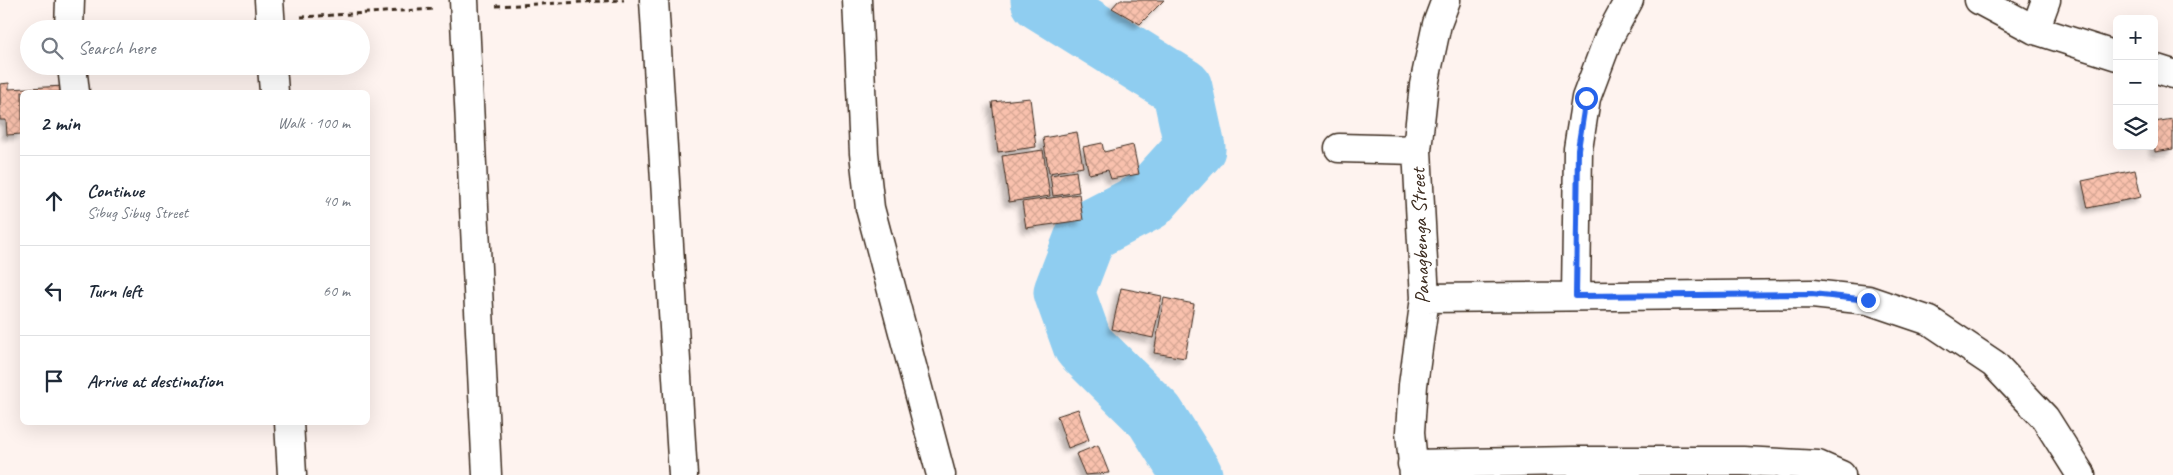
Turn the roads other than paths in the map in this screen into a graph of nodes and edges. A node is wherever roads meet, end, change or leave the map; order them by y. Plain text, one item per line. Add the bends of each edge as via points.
1 (70, 0) edge
2 (270, 0) edge
3 (464, 0) edge
4 (654, 0) edge
5 (856, 0) edge
6 (1446, 0) edge
7 (1628, 0) edge
8 (1979, 0) edge
9 (2046, 0) edge
10 (69, 20) edge
11 (271, 20) edge
12 (2035, 30) junction
13 (2113, 55) edge
14 (2158, 69) edge
15 (2173, 74) edge
16 (73, 75) edge
17 (273, 75) edge
18 (75, 90) edge
19 (274, 90) edge
20 (1339, 148) dead end
21 (1417, 150) junction
22 (1576, 296) junction
23 (1425, 298) junction
24 (289, 425) edge
25 (1574, 468) edge
26 (1743, 468) edge
27 (1413, 469) edge
28 (292, 475) edge
29 (487, 475) edge
30 (683, 475) edge
31 (940, 475) edge
32 (1841, 475) edge
33 (2081, 475) edge

1 - 10 street
2 - 11 street
3 - 29 street
4 - 30 street
5 - 31 street via 870,208
6 - 21 street, Panagbenga Street via 1437,24 1424,85
7 - 22 street via 1609,37 1586,98 1578,149
8 - 12 street
9 - 12 street
12 - 13 street
14 - 15 street
16 - 18 street
17 - 19 street
20 - 21 street
21 - 23 street, Panagbenga Street
22 - 23 street
22 - 33 street via 1812,294 1868,300 1930,321 1994,364 2045,418
23 - 27 street, Panagbenga Street via 1413,385 1410,432
24 - 28 street
25 - 26 street
25 - 27 street
26 - 32 street via 1818,465

